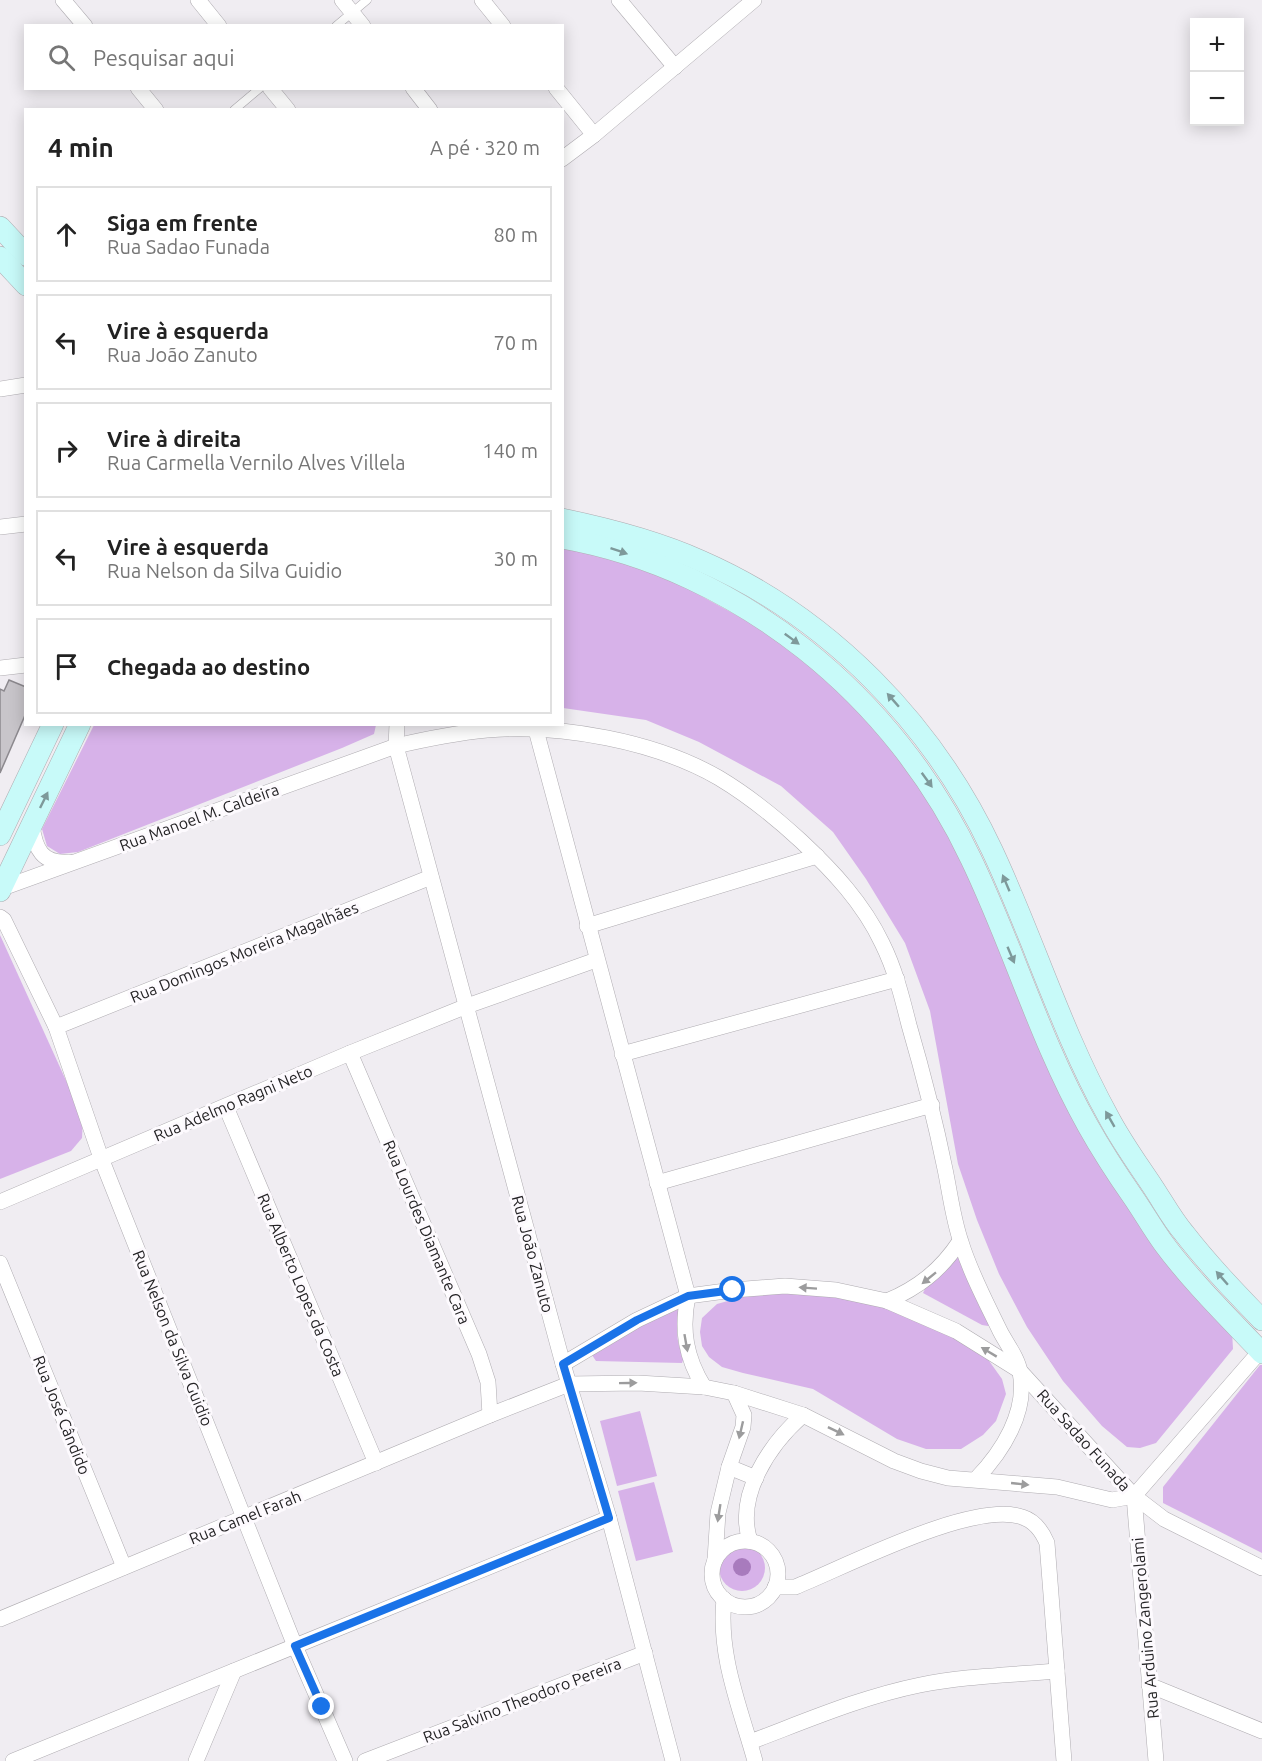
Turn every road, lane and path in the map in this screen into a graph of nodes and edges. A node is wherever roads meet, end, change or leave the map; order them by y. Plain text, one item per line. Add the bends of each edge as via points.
1 (63, 0) edge
2 (198, 0) edge
3 (367, 0) edge
4 (482, 0) edge
5 (619, 0) edge
6 (754, 0) edge
7 (347, 6) edge
8 (83, 24) edge
9 (217, 24) edge
10 (337, 24) edge
11 (361, 24) edge
12 (501, 24) edge
13 (675, 67) junction
14 (140, 90) edge
15 (258, 90) edge
16 (272, 90) edge
17 (415, 90) edge
18 (558, 90) edge
19 (154, 108) edge
20 (236, 108) edge
21 (286, 108) edge
22 (428, 108) edge
23 (594, 135) junction
24 (564, 158) edge
25 (0, 228) edge
26 (24, 253) edge
27 (0, 257) edge
28 (24, 283) edge
29 (24, 385) edge
30 (0, 389) edge
31 (564, 519) edge
32 (24, 524) edge
33 (0, 527) edge
34 (564, 538) edge
35 (24, 665) edge
36 (0, 668) edge
37 (52, 726) edge
38 (79, 726) edge
39 (397, 726) edge
40 (536, 730) junction
41 (396, 746) junction
42 (32, 825) junction
43 (0, 835) edge
44 (817, 856) junction
45 (78, 861) junction
46 (432, 878) junction
47 (0, 890) edge
48 (0, 917) edge
49 (587, 926) junction
50 (596, 960) junction
51 (897, 979) junction
52 (467, 1006) junction
53 (56, 1027) junction
54 (350, 1053) junction
55 (622, 1054) junction
56 (932, 1105) junction
57 (226, 1107) junction
58 (101, 1158) junction
59 (657, 1183) junction
60 (0, 1202) edge
61 (960, 1241) junction
62 (0, 1263) edge
63 (688, 1296) junction
64 (886, 1301) junction
65 (1262, 1320) edge
66 (1261, 1351) edge
67 (563, 1364) junction
68 (1020, 1371) junction
69 (569, 1384) junction
70 (704, 1387) junction
71 (734, 1392) junction
72 (490, 1415) junction
73 (803, 1415) junction
74 (376, 1463) junction
75 (729, 1467) junction
76 (756, 1478) junction
77 (976, 1479) junction
78 (1134, 1496) junction
79 (244, 1517) junction
80 (609, 1518) junction
81 (750, 1541) junction
82 (715, 1560) junction
83 (124, 1567) junction
84 (1262, 1568) edge
85 (775, 1587) junction
86 (724, 1599) junction
87 (0, 1618) edge
88 (295, 1646) junction
89 (645, 1653) junction
90 (234, 1671) junction
91 (1057, 1671) junction
92 (1149, 1685) junction
93 (1262, 1731) edge
94 (750, 1742) junction
95 (13, 1761) edge
96 (196, 1761) edge
97 (345, 1761) edge
98 (365, 1761) edge
99 (673, 1761) edge
100 (755, 1761) edge
101 (1064, 1761) edge
102 (1156, 1761) edge

1 - 8 street
2 - 9 street
3 - 7 lane
4 - 12 street
5 - 13 street
6 - 13 street
7 - 10 lane
7 - 11 street
13 - 23 street
14 - 19 street
15 - 20 lane
16 - 21 street
17 - 22 street
18 - 23 street
23 - 24 street
25 - 26 main road
27 - 28 main road
29 - 30 street
65 -> 31 main road via 1182,1231 1124,1143 1091,1083 972,811 951,776 892,700 811,625 741,581 662,546 615,530
32 - 33 street
34 -> 66 main road via 656,564 730,600 797,643 876,714 933,788 972,860 1070,1093 1110,1164 1164,1245
35 - 36 street
37 - 43 main road
42 -> 38 main road
39 - 41 street, Rua João Zanuto
40 - 41 street, Rua Manoel M. Caldeira via 442,735
40 - 44 street, Rua Manoel M. Caldeira via 599,736 660,752 708,773 770,813
40 - 49 street
41 - 45 street, Rua Manoel M. Caldeira
41 - 46 street, Rua João Zanuto
42 - 45 street via 38,850 49,859 58,863
42 - 47 main road
44 - 49 street
44 - 51 street, Rua Manoel M. Caldeira via 865,912
45 - 47 street, Rua Manoel M. Caldeira
46 - 52 street, Rua João Zanuto
46 - 53 street, Rua Domingos Moreira Magalhães
48 - 53 street, Rua Nelson da Silva Guidio
49 - 50 street
50 - 52 street, Rua Adelmo Ragni Neto
50 - 55 street
51 - 55 street
51 - 56 street, Rua Manoel M. Caldeira
52 - 54 street, Rua Adelmo Ragni Neto
52 - 67 street, Rua João Zanuto
53 - 58 street, Rua Nelson da Silva Guidio
54 - 57 street, Rua Adelmo Ragni Neto
54 - 72 street, Rua Lourdes Diamante Cara via 479,1354 488,1382
55 - 59 street
56 - 59 street
56 - 61 street, Rua Manoel M. Caldeira
57 - 58 street, Rua Adelmo Ragni Neto
57 - 74 street, Rua Alberto Lopes da Costa
58 - 60 street, Rua Adelmo Ragni Neto
58 - 79 street, Rua Nelson da Silva Guidio
59 - 63 street
61 -> 64 street via 950,1257 921,1284
61 - 68 street, Rua Manoel M. Caldeira
62 - 83 street, Rua José Cândido
64 -> 63 street, Rua Sadao Funada via 836,1290 785,1286
63 - 67 street, Rua Sadao Funada via 637,1320
63 -> 70 street via 685,1343
68 -> 64 street, Rua Sadao Funada via 956,1331
66 - 78 street
67 - 69 street, Rua João Zanuto
68 - 77 street via 1017,1411 1011,1430
68 - 78 street, Rua Sadao Funada
69 -> 70 street, Rua Sadao Funada
69 - 72 street, Rua Camel Farah
69 - 80 street, Rua João Zanuto
70 - 71 street, Rua Sadao Funada
71 - 73 street, Rua Sadao Funada
71 -> 75 street via 744,1415
72 - 74 street, Rua Camel Farah
73 - 76 street via 775,1443
73 -> 77 street, Rua Sadao Funada via 921,1471 948,1478
74 - 79 street, Rua Camel Farah
75 - 76 street
75 -> 82 street via 718,1513
76 - 81 street via 746,1513
77 -> 78 street, Rua Sadao Funada via 1058,1487 1112,1500
78 - 84 street via 1164,1519
78 - 92 street, Rua Arduino Zangerolami
79 - 83 street, Rua Camel Farah
79 - 88 street, Rua Nelson da Silva Guidio
80 - 88 street
80 - 89 street, Rua João Zanuto
81 - 82 street via 725,1547
81 - 85 street via 766,1548 776,1562
82 - 86 street via 714,1586
83 - 87 street, Rua Camel Farah
85 - 86 street via 757,1605 740,1606
85 - 91 street via 795,1587 952,1522 1021,1516 1037,1526 1047,1543
86 - 94 street via 726,1658
88 - 90 street
88 - 97 street, Rua Nelson da Silva Guidio
89 - 98 street, Rua Salvino Theodoro Pereira
89 - 99 street, Rua João Zanuto
90 - 95 street
90 - 96 street
91 - 94 street via 954,1679 889,1692
91 - 101 street
92 - 93 street
92 - 102 street, Rua Arduino Zangerolami
94 - 100 street

